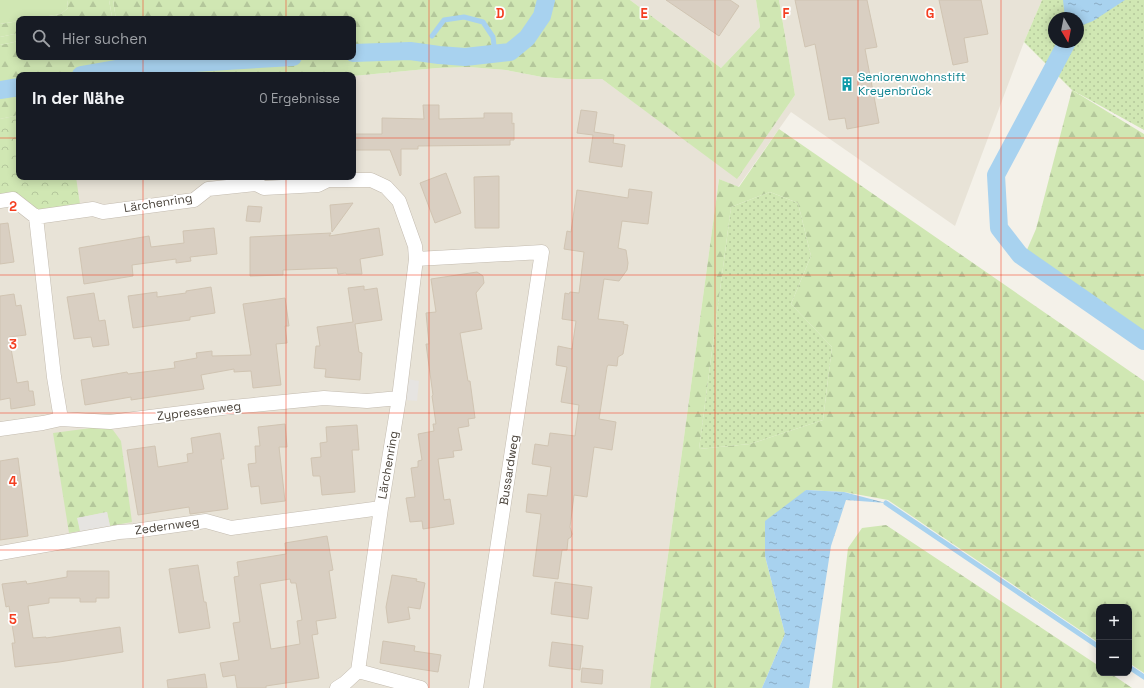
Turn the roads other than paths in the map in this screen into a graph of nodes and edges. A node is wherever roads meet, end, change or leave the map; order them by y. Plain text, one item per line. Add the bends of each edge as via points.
1 (0, 201) edge
2 (36, 217) junction
3 (416, 259) junction
4 (400, 398) junction
5 (61, 419) junction
6 (0, 429) edge
7 (381, 508) junction
8 (0, 553) edge
9 (358, 671) junction
10 (337, 688) edge
11 (422, 688) edge
12 (476, 688) edge

1 - 2 street via 13,200
2 - 3 street, Lärchenring via 93,209 103,212 194,200 208,189 256,184 264,188 318,185 328,180 371,180 386,187 399,201 415,246
2 - 5 street
3 - 4 street, Lärchenring
3 - 12 street, Bussardweg via 542,252
4 - 5 street, Zypressenweg via 367,401 324,398 110,422
4 - 7 street, Lärchenring
5 - 6 street, Zypressenweg
7 - 8 street, Zedernweg via 232,528 206,521 119,532
7 - 9 street, Lärchenring
9 - 10 street
9 - 11 street

